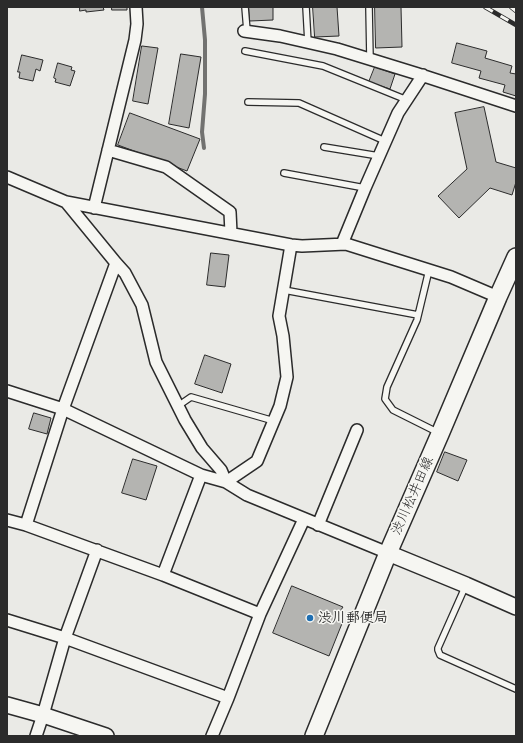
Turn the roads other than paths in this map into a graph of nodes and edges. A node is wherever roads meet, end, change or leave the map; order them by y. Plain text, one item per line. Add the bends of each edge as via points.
1 (136, 7) edge
2 (245, 7) edge
3 (306, 7) edge
4 (369, 7) edge
5 (245, 31) joint
6 (308, 43) junction
7 (245, 51) dead end
8 (370, 59) junction
9 (423, 75) junction
10 (407, 100) junction
11 (248, 102) dead end
12 (516, 106) edge
13 (385, 141) junction
14 (324, 147) dead end
15 (108, 150) junction
16 (379, 156) junction
17 (284, 173) dead end
18 (7, 177) edge
19 (365, 188) junction
20 (66, 202) junction
21 (94, 208) junction
22 (232, 233) junction
23 (342, 244) junction
24 (291, 245) junction
25 (516, 257) edge
26 (116, 263) junction
27 (429, 270) junction
28 (284, 290) junction
29 (498, 297) junction
30 (418, 315) junction
31 (7, 391) edge
32 (178, 406) junction
33 (63, 409) junction
34 (274, 421) junction
35 (358, 430) dead end
36 (440, 434) junction
37 (201, 475) junction
38 (226, 482) junction
39 (304, 519) junction
40 (7, 520) edge
41 (26, 524) junction
42 (318, 525) junction
43 (97, 550) junction
44 (388, 553) junction
45 (163, 575) junction
46 (466, 585) junction
47 (516, 607) edge
48 (260, 614) junction
49 (7, 620) edge
50 (65, 638) junction
51 (516, 688) edge
52 (228, 698) junction
53 (7, 705) edge
54 (43, 715) junction
55 (36, 736) edge
56 (106, 736) edge
57 (212, 736) edge
58 (314, 736) edge

1 - 15 street via 135,40
2 - 5 lane
3 - 6 lane
4 - 8 lane
5 - 6 street
6 - 8 street
7 - 10 lane via 323,66
8 - 9 street
9 - 10 street
9 - 12 street
10 - 13 street
11 - 13 lane via 299,103
13 - 16 street
14 - 16 lane
15 - 21 street
15 - 22 street via 166,167 230,212
16 - 19 street
17 - 19 lane
18 - 20 street
19 - 23 street
20 - 21 street
20 - 26 street
21 - 22 street
22 - 24 street
23 - 24 street
23 - 27 street
24 - 28 street
25 - 29 main road, 渋川松井田線
26 - 32 street via 125,273 142,305 156,362
26 - 33 street
27 - 29 street
27 - 30 lane
28 - 30 lane
28 - 34 street via 280,316 287,377
29 - 36 main road, 渋川松井田線
30 - 36 lane via 387,387 385,399 393,410
31 - 33 street
32 - 34 lane via 191,397
32 - 38 street via 202,448 221,470
33 - 37 street
33 - 41 street
34 - 38 street via 257,461
35 - 42 street
36 - 44 main road, 渋川松井田線
37 - 38 street
37 - 45 street
38 - 39 street via 247,495
39 - 42 street
39 - 48 street
40 - 41 street
41 - 43 street
42 - 44 street
43 - 45 street
43 - 50 street
44 - 46 street
44 - 58 main road, 渋川松井田線
45 - 48 street
46 - 47 street
46 - 51 lane via 438,648 440,655
48 - 52 street
49 - 50 street
50 - 52 street
50 - 54 street
52 - 57 street
53 - 54 street
54 - 55 street
54 - 56 street

